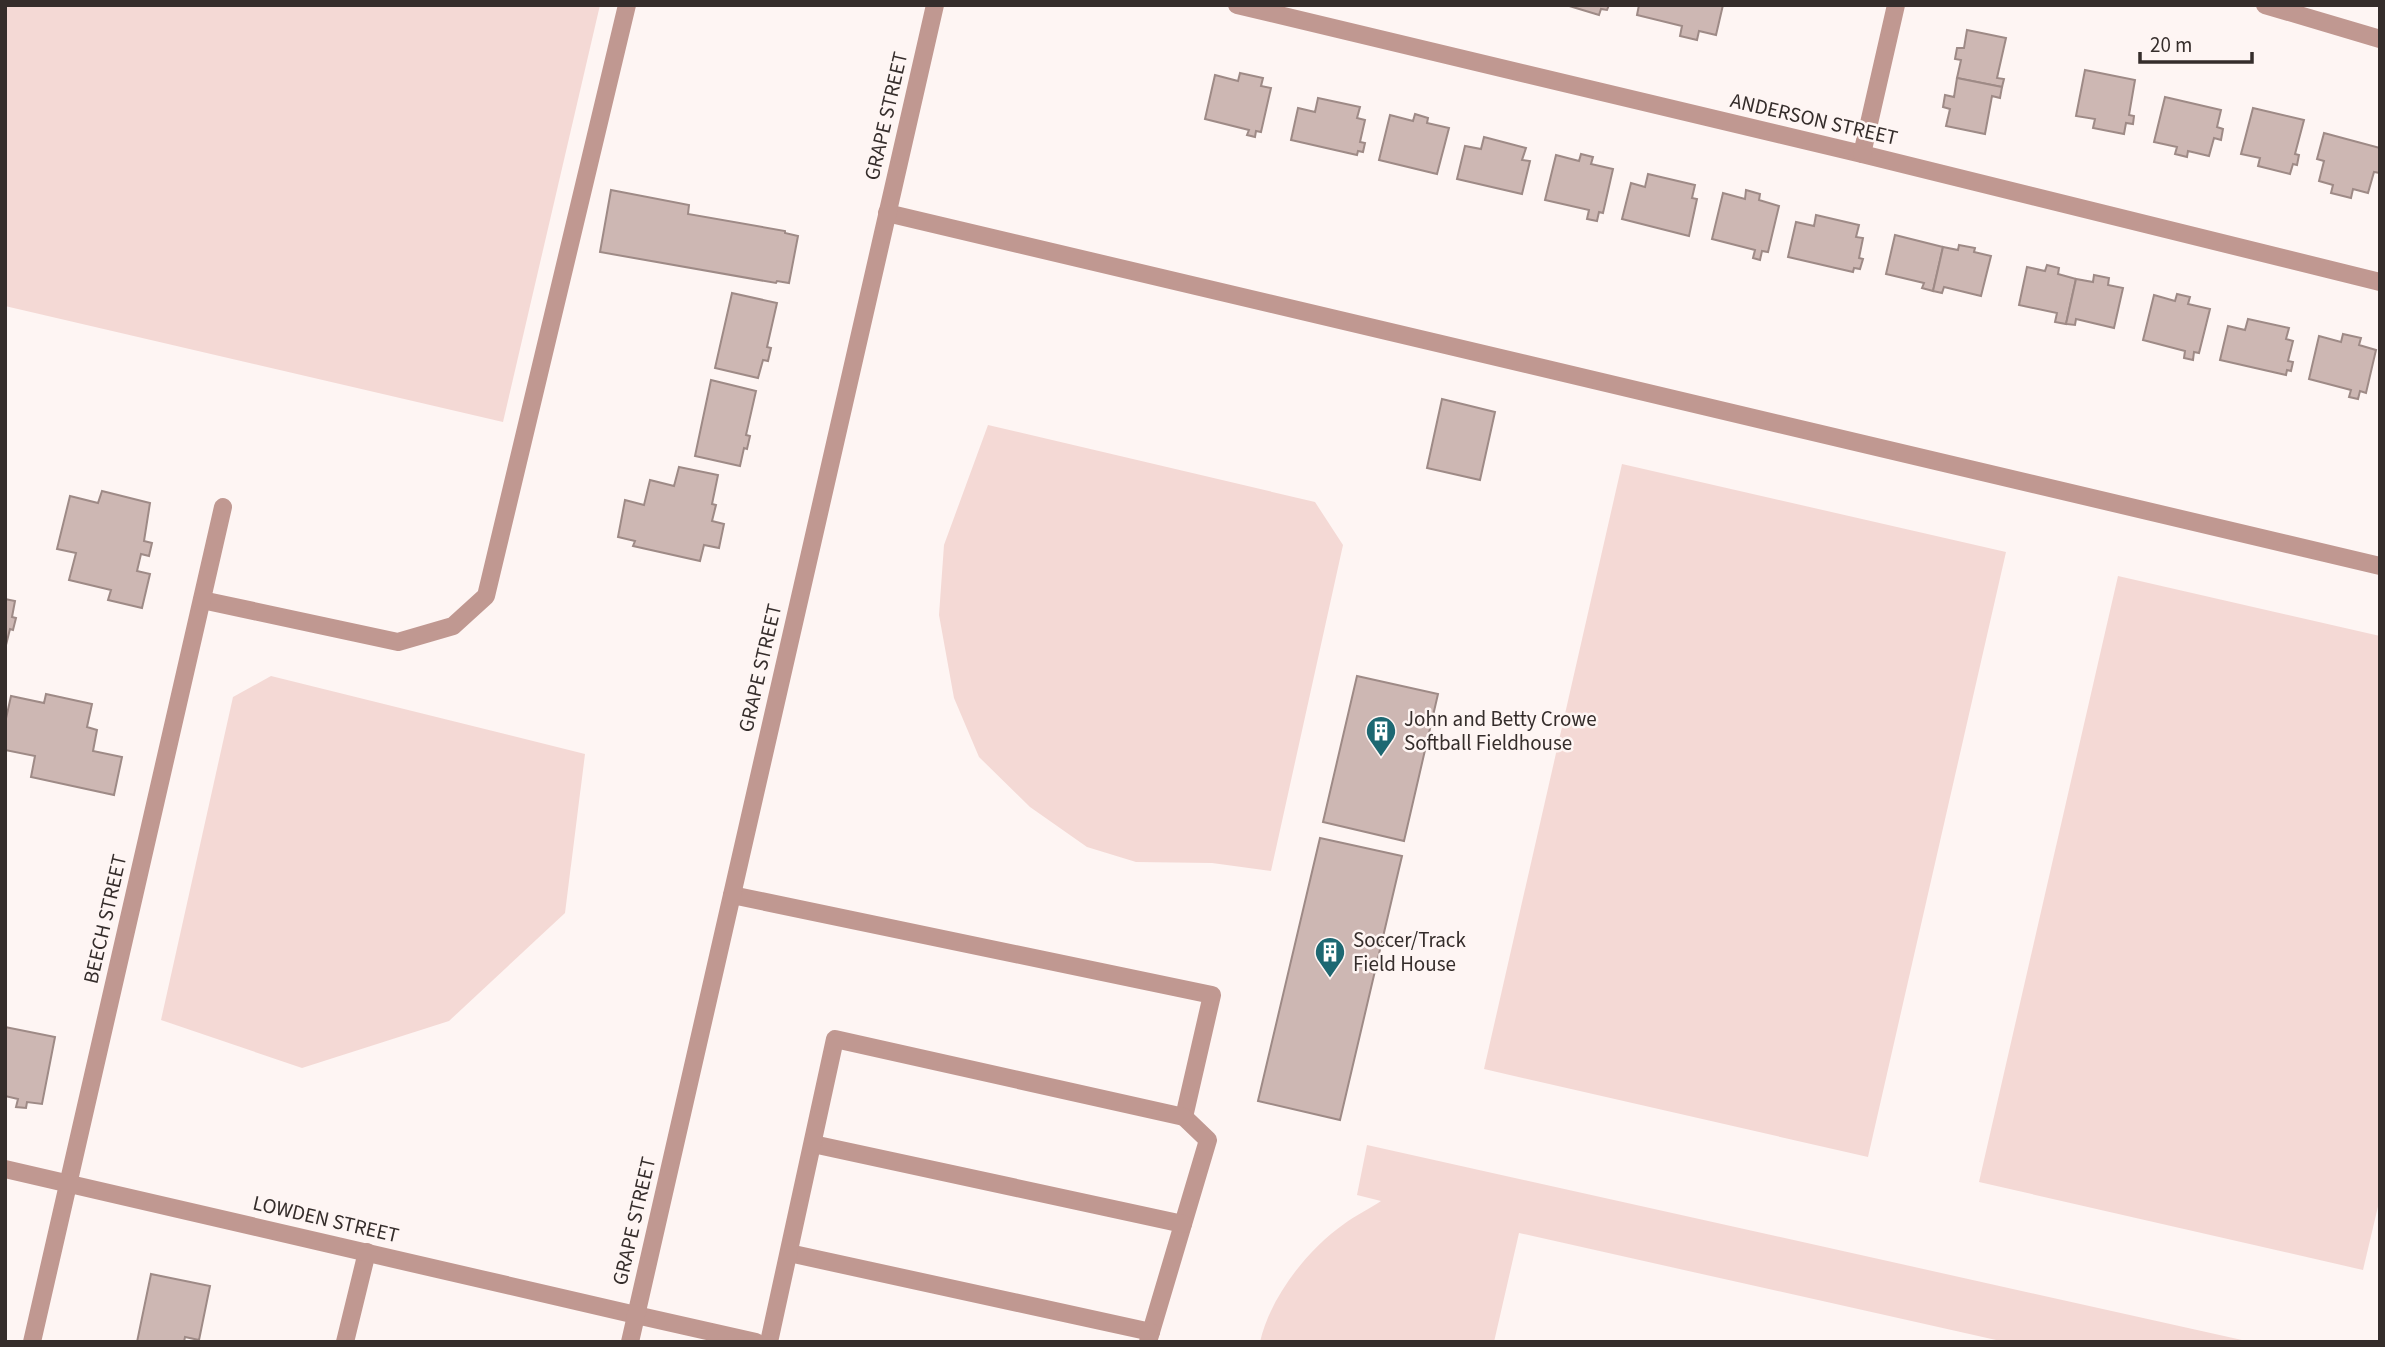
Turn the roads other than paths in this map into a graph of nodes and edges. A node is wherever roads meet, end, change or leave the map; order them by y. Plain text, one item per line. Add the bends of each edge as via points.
1 (627, 5) edge
2 (935, 5) edge
3 (1237, 5) edge
4 (1896, 5) edge
5 (2265, 5) edge
6 (2380, 39) edge
7 (1862, 153) junction
8 (887, 213) junction
9 (2380, 282) edge
10 (223, 507) dead end
11 (2380, 566) edge
12 (202, 600) junction
13 (732, 895) junction
14 (1184, 1117) junction
15 (813, 1144) junction
16 (5, 1169) edge
17 (68, 1182) junction
18 (1183, 1224) junction
19 (367, 1252) junction
20 (789, 1253) junction
21 (636, 1315) junction
22 (1149, 1337) edge
23 (32, 1342) edge
24 (345, 1342) edge
25 (630, 1342) edge
26 (756, 1342) edge
27 (769, 1342) edge

1 - 12 street via 486,596 453,626 398,642
2 - 8 street, GRAPE STREET
3 - 7 street, ANDERSON STREET
4 - 7 street
5 - 6 street
7 - 9 street, ANDERSON STREET
8 - 11 street
8 - 13 street, GRAPE STREET
10 - 12 street, BEECH STREET
12 - 17 street, BEECH STREET
13 - 14 street via 1212,995
13 - 21 street, GRAPE STREET
14 - 15 street via 835,1039
14 - 18 street via 1209,1140
15 - 18 street
15 - 20 street
16 - 17 street, LOWDEN STREET
17 - 19 street, LOWDEN STREET
17 - 23 street, BEECH STREET
18 - 22 street
19 - 21 street, LOWDEN STREET
19 - 24 street
20 - 22 street
20 - 27 street
21 - 25 street, GRAPE STREET
21 - 26 street, LOWDEN STREET

